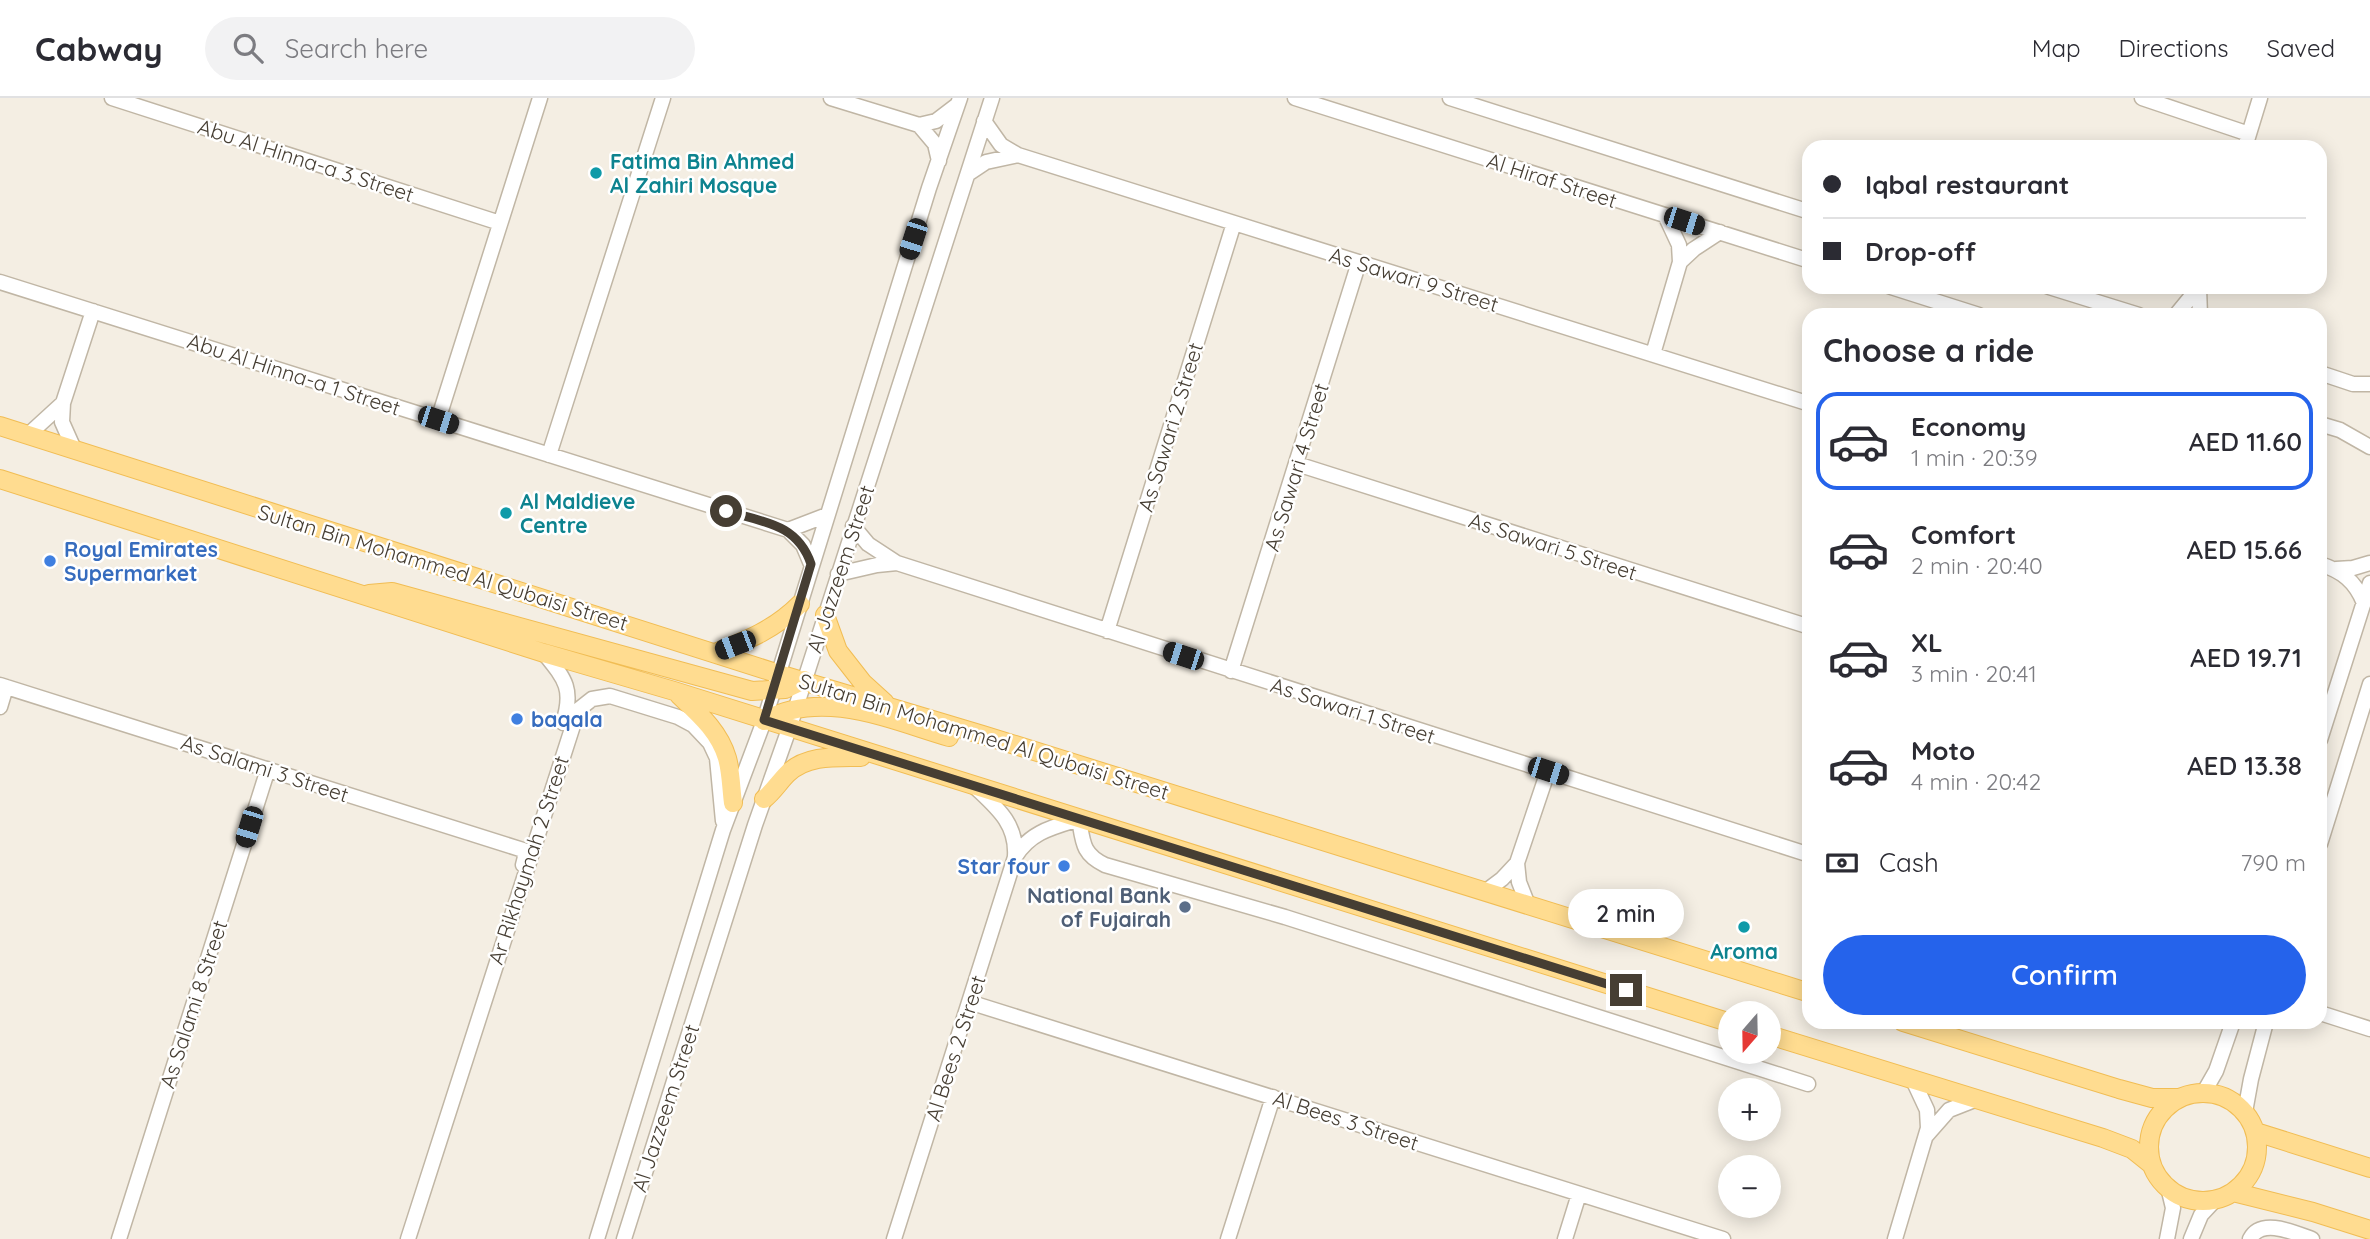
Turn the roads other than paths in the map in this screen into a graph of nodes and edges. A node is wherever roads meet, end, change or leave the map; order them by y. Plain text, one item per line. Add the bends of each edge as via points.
1 (112, 98) edge
2 (540, 98) edge
3 (663, 98) edge
4 (831, 98) edge
5 (992, 98) edge
6 (1295, 98) edge
7 (1450, 98) edge
8 (2142, 98) edge
9 (2260, 98) edge
10 (959, 101) edge
11 (984, 121) junction
12 (919, 125) junction
13 (2247, 140) edge
14 (1018, 155) junction
15 (939, 161) junction
16 (968, 174) junction
17 (1802, 209) edge
18 (1665, 215) junction
19 (500, 223) junction
20 (1234, 223) junction
21 (1720, 232) junction
22 (1802, 258) edge
23 (1359, 262) junction
24 (1680, 262) junction
25 (0, 282) edge
26 (1913, 294) edge
27 (2072, 294) edge
28 (2193, 294) edge
29 (1957, 308) edge
30 (2116, 308) edge
31 (2182, 308) edge
32 (93, 311) junction
33 (1653, 354) junction
34 (2327, 375) edge
35 (2370, 384) edge
36 (1802, 401) edge
37 (63, 402) junction
38 (438, 420) junction
39 (0, 426) edge
40 (2327, 426) edge
41 (28, 435) junction
42 (2370, 447) edge
43 (74, 449) junction
44 (549, 455) junction
45 (1297, 464) junction
46 (0, 479) edge
47 (827, 515) junction
48 (853, 526) junction
49 (788, 530) junction
50 (2370, 563) edge
51 (811, 564) junction
52 (897, 564) junction
53 (2327, 566) edge
54 (2336, 569) junction
55 (838, 574) junction
56 (2370, 583) edge
57 (362, 596) junction
58 (2364, 603) junction
59 (800, 604) junction
60 (825, 615) junction
61 (1802, 624) edge
62 (1107, 631) junction
63 (544, 653) junction
64 (715, 653) junction
65 (1231, 671) junction
66 (779, 674) junction
67 (804, 680) junction
68 (2370, 684) edge
69 (674, 691) junction
70 (773, 691) junction
71 (2, 693) edge
72 (887, 705) junction
73 (796, 708) junction
74 (2327, 718) edge
75 (764, 720) junction
76 (789, 729) junction
77 (983, 735) junction
78 (883, 757) junction
79 (1548, 771) junction
80 (267, 774) junction
81 (974, 786) junction
82 (764, 799) junction
83 (733, 803) junction
84 (1079, 819) junction
85 (2327, 822) edge
86 (723, 830) junction
87 (1802, 852) edge
88 (524, 855) junction
89 (1015, 857) junction
90 (1517, 863) junction
91 (1486, 891) junction
92 (1528, 905) junction
93 (1802, 991) edge
94 (969, 1002) junction
95 (2327, 1015) edge
96 (1718, 1019) edge
97 (1926, 1029) edge
98 (2230, 1029) edge
99 (2264, 1029) edge
100 (2370, 1029) edge
101 (1782, 1039) edge
102 (1913, 1080) junction
103 (1808, 1084) dead end
104 (2204, 1092) junction
105 (1273, 1097) junction
106 (2178, 1098) junction
107 (1977, 1099) junction
108 (2245, 1112) junction
109 (2256, 1132) junction
110 (1927, 1135) junction
111 (2152, 1165) junction
112 (2370, 1168) edge
113 (2168, 1187) junction
114 (2233, 1192) junction
115 (1579, 1194) junction
116 (2215, 1200) junction
117 (2370, 1230) edge
118 (2256, 1234) edge
119 (119, 1239) edge
120 (398, 1239) edge
121 (408, 1239) edge
122 (597, 1239) edge
123 (624, 1239) edge
124 (894, 1239) edge
125 (1228, 1239) edge
126 (1565, 1239) edge
127 (1723, 1239) edge
128 (1895, 1239) edge
129 (2166, 1239) edge
130 (2191, 1239) edge
131 (2312, 1239) edge

1 - 19 street, Abu Al Hinna-a 3 Street
2 - 19 street
3 - 44 street
4 - 12 street
5 - 11 street, Al Jazzeem Street
6 - 18 street, Al Hiraf Street
7 - 17 street
8 - 13 street
9 - 13 street
10 - 12 street via 936,121
10 - 15 street, Al Jazzeem Street
11 - 14 street, As Sawari 9 Street via 1001,145
11 - 16 street, Al Jazzeem Street
12 - 15 street via 935,145
14 - 16 street via 996,158
14 - 20 street, As Sawari 9 Street
15 - 47 street, Al Jazzeem Street
16 - 48 street, Al Jazzeem Street
18 - 21 street, Al Hiraf Street
18 - 24 street via 1679,245
19 - 38 street
20 - 23 street, As Sawari 9 Street
20 - 62 street, As Sawari 2 Street
21 - 22 street, Al Hiraf Street
21 - 24 street
23 - 33 street, As Sawari 9 Street
23 - 45 street, As Sawari 4 Street
24 - 33 street
25 - 32 street, Abu Al Hinna-a 1 Street
26 - 29 street
27 - 30 street
28 - 31 street
32 - 37 street
32 - 38 street, Abu Al Hinna-a 1 Street
33 - 36 street, As Sawari 9 Street
34 - 35 street
37 - 41 street
37 - 43 street via 62,422
38 - 44 street, Abu Al Hinna-a 1 Street
39 - 41 main road, Sultan Bin Mohammed Al Qubaisi Street
40 - 42 street
41 - 43 main road, Sultan Bin Mohammed Al Qubaisi Street
43 - 64 main road, Sultan Bin Mohammed Al Qubaisi Street
44 - 49 street, Abu Al Hinna-a 1 Street
45 - 61 street, As Sawari 5 Street
45 - 65 street, As Sawari 4 Street
46 - 57 main road
47 - 49 street
47 - 51 street, Al Jazzeem Street
48 - 52 street, As Sawari 1 Street via 868,544
48 - 55 street, Al Jazzeem Street
49 - 51 street via 803,545
50 - 54 street
51 - 59 street, Al Jazzeem Street
52 - 55 street, As Sawari 1 Street
52 - 62 street, As Sawari 1 Street
53 - 54 street
54 - 58 street via 2356,586
55 - 60 street, Al Jazzeem Street
56 - 58 street
57 - 63 main road
57 - 70 main road via 392,592 717,683
58 - 74 street
59 - 64 main road via 770,629
59 - 66 street, Al Jazzeem Street
60 - 67 street, Al Jazzeem Street
60 - 72 main road via 842,657
62 - 65 street, As Sawari 1 Street
63 - 69 main road
63 - 88 street, Ar Rikhaymah 2 Street via 565,680 569,701
64 - 66 main road, Sultan Bin Mohammed Al Qubaisi Street
65 - 79 street, As Sawari 1 Street
66 - 67 main road, Sultan Bin Mohammed Al Qubaisi Street
66 - 70 street, Al Jazzeem Street
67 - 70 main road
67 - 72 main road, Sultan Bin Mohammed Al Qubaisi Street
67 - 73 street, Al Jazzeem Street
68 - 85 street
69 - 75 main road
69 - 83 main road via 721,742
70 - 75 street, Al Jazzeem Street
71 - 80 street, As Salami 3 Street
72 - 77 main road, Sultan Bin Mohammed Al Qubaisi Street
73 - 75 main road
73 - 76 street, Al Jazzeem Street
73 - 77 main road via 836,707 954,738
75 - 76 main road
75 - 83 street, Al Jazzeem Street
76 - 78 main road
76 - 82 street, Al Jazzeem Street
77 - 91 main road, Sultan Bin Mohammed Al Qubaisi Street
78 - 81 main road
78 - 82 main road via 833,757 803,763
79 - 87 street, As Sawari 1 Street
79 - 90 street
80 - 88 street, As Salami 3 Street
80 - 119 street, As Salami 8 Street
81 - 84 main road
81 - 89 street, Al Bees 2 Street via 1007,819
82 - 123 street, Al Jazzeem Street
83 - 86 street, Al Jazzeem Street
84 - 89 street, Al Bees 2 Street via 1034,835
84 - 96 main road
84 - 103 street via 1084,846 1092,859 1105,865 1285,917
86 - 88 street, Ar Rikhaymah 2 Street via 719,766 705,736 678,717 604,696 586,702 575,715
86 - 122 street, Al Jazzeem Street
88 - 120 street, Ar Rikhaymah 2 Street
88 - 121 street, Ar Rikhaymah 2 Street via 503,924 505,932
89 - 94 street, Al Bees 2 Street
90 - 91 street
90 - 92 street
91 - 92 main road, Sultan Bin Mohammed Al Qubaisi Street
92 - 93 main road, Sultan Bin Mohammed Al Qubaisi Street
94 - 105 street, Al Bees 3 Street
94 - 124 street, Al Bees 2 Street
95 - 100 street
97 - 106 main road via 2119,1089 2152,1098
98 - 104 street
99 - 108 street
101 - 102 main road
102 - 107 main road
102 - 110 street via 1927,1110
104 - 106 main road
104 - 108 main road via 2220,1094
105 - 115 street, Al Bees 3 Street
105 - 125 street
106 - 111 main road via 2165,1107 2153,1127
107 - 110 street via 1949,1110
107 - 111 main road via 2133,1149
108 - 109 main road
109 - 112 main road
109 - 114 main road via 2257,1159 2252,1172
110 - 128 street
111 - 113 main road
113 - 116 main road via 2195,1200
113 - 129 street via 2173,1208
114 - 116 main road
114 - 117 main road
115 - 126 street
115 - 127 street, Al Bees 3 Street
116 - 130 street via 2201,1215
118 - 131 street via 2273,1228

